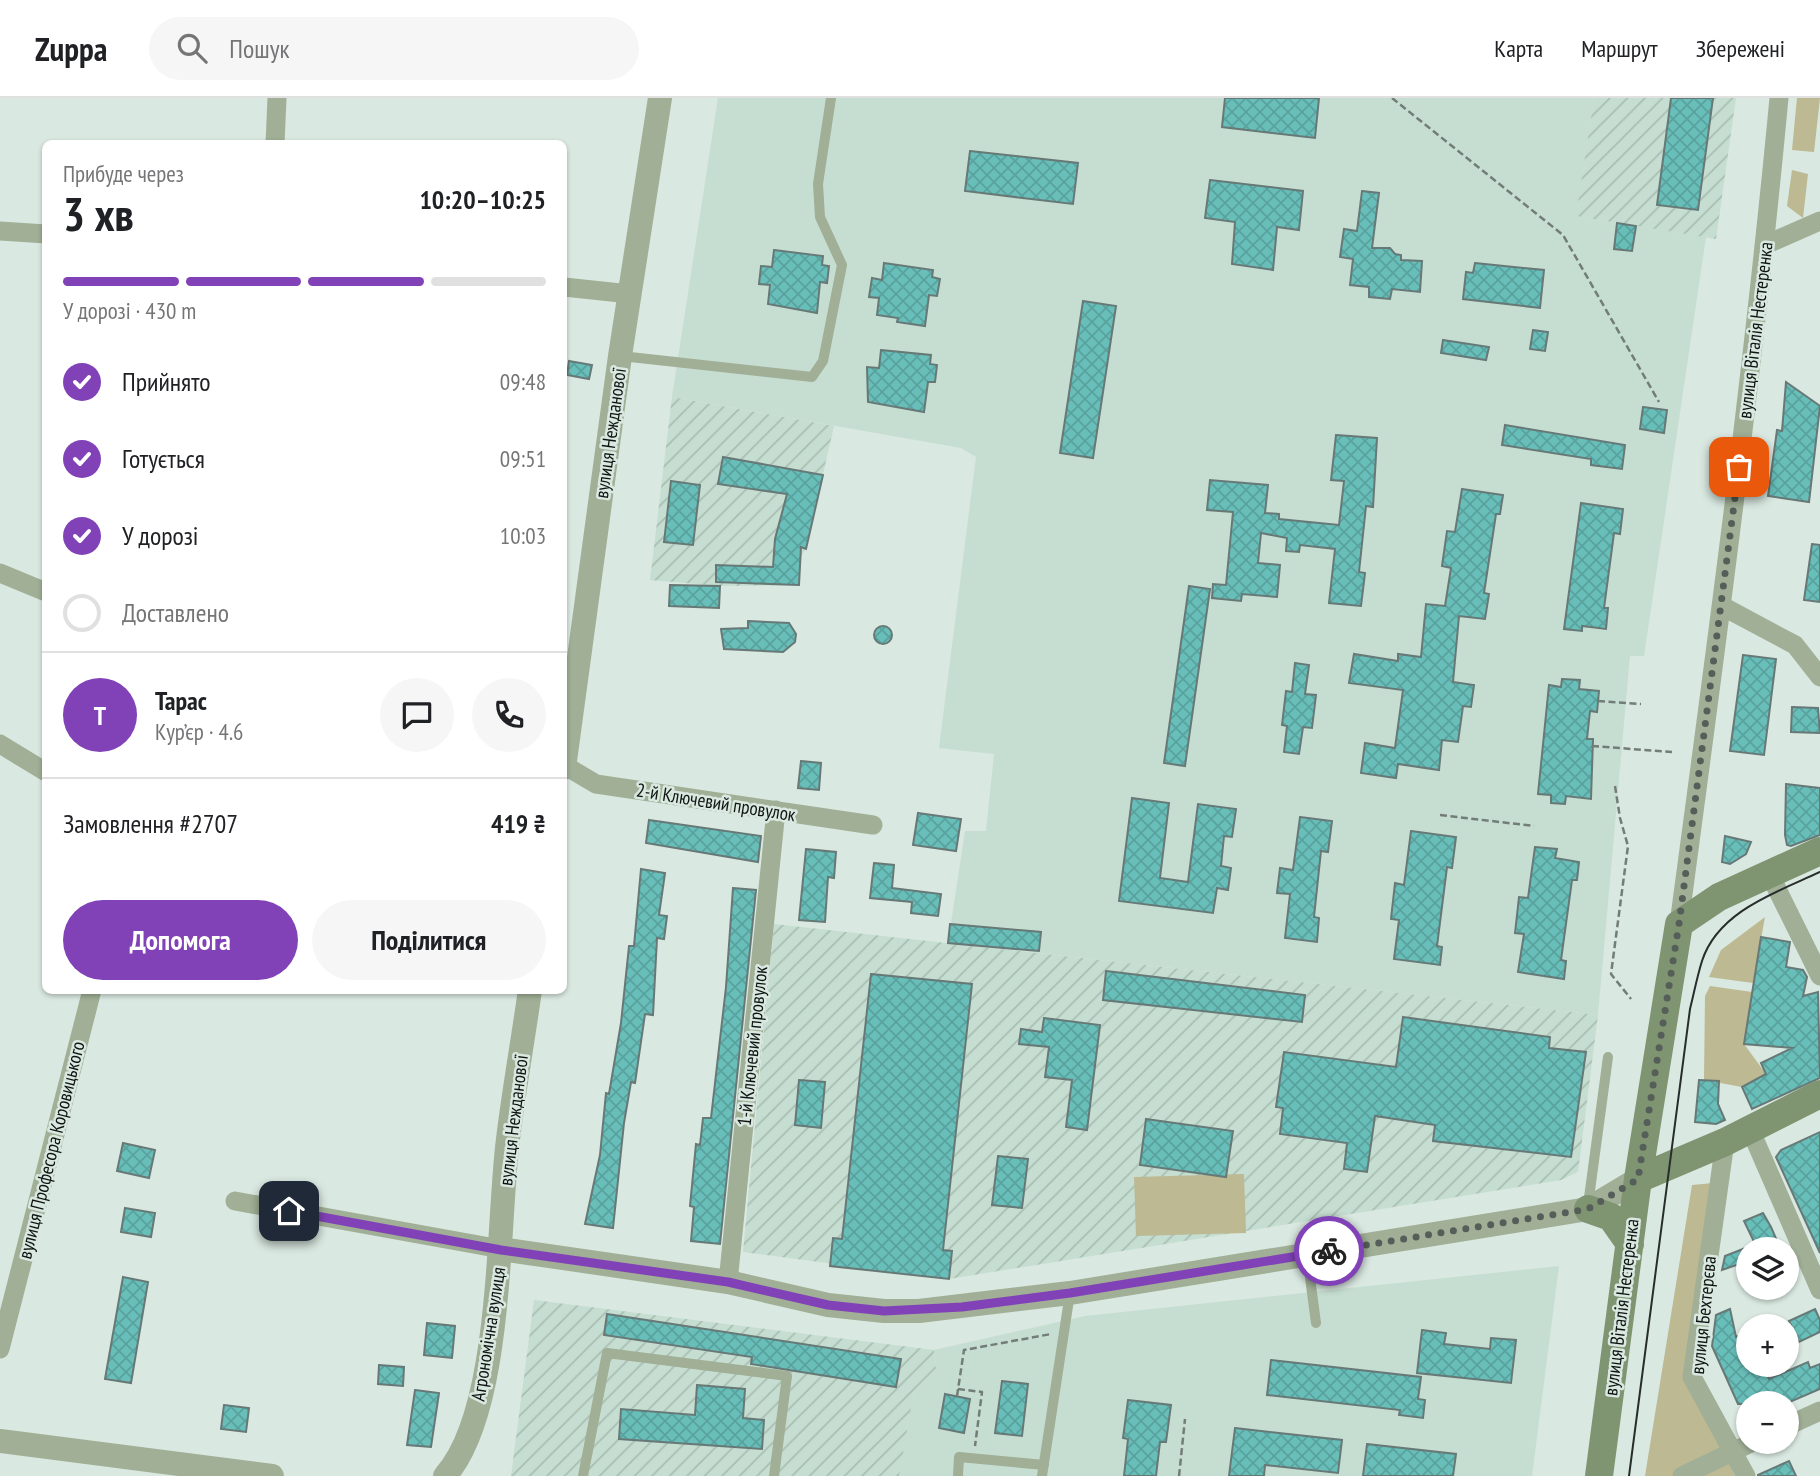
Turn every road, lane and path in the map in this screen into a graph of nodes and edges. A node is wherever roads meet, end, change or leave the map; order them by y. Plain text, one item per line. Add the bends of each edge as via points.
1 (278, 98) edge
2 (660, 98) edge
3 (831, 98) edge
4 (1392, 98) edge
5 (1779, 98) edge
6 (275, 140) edge
7 (1820, 221) edge
8 (0, 231) edge
9 (42, 234) edge
10 (1765, 245) junction
11 (567, 287) edge
12 (630, 294) junction
13 (620, 356) junction
14 (1659, 402) dead end
15 (0, 573) edge
16 (42, 590) edge
17 (1723, 606) junction
18 (1820, 677) edge
19 (1598, 701) dead end
20 (1641, 704) dead end
21 (0, 744) edge
22 (567, 744) edge
23 (1592, 747) dead end
24 (1672, 752) dead end
25 (567, 768) edge
26 (42, 770) edge
27 (1615, 786) dead end
28 (776, 810) junction
29 (1440, 815) dead end
30 (873, 825) dead end
31 (1534, 826) dead end
32 (1820, 851) edge
33 (1769, 873) junction
34 (1679, 924) junction
35 (1820, 976) edge
36 (91, 994) edge
37 (529, 994) edge
38 (1631, 999) dead end
39 (1608, 1057) dead end
40 (1820, 1094) edge
41 (1738, 1136) junction
42 (1638, 1179) junction
43 (235, 1201) dead end
44 (1588, 1209) junction
45 (1630, 1244) junction
46 (501, 1250) junction
47 (1307, 1255) junction
48 (728, 1282) junction
49 (1820, 1290) edge
50 (1070, 1293) junction
51 (1315, 1323) dead end
52 (1064, 1332) junction
53 (0, 1349) edge
54 (958, 1389) junction
55 (957, 1396) dead end
56 (1820, 1411) edge
57 (1185, 1419) dead end
58 (1799, 1421) edge
59 (0, 1441) edge
60 (974, 1451) dead end
61 (1734, 1451) junction
62 (164, 1468) edge
63 (1043, 1471) edge
64 (272, 1476) edge
65 (444, 1476) edge
66 (583, 1476) edge
67 (774, 1476) edge
68 (958, 1476) edge
69 (1179, 1476) edge
70 (1600, 1476) edge
71 (1682, 1476) edge
72 (1746, 1476) edge

1 - 6 street
2 - 12 street, вулиця Нежданової
3 - 13 lane via 818,184 820,217 842,265 819,370 813,377
4 - 14 path via 1563,235
5 - 10 street, вулиця Віталія Нестеренка
7 - 10 street
8 - 9 street
10 - 17 street, вулиця Віталія Нестеренка
11 - 12 street
12 - 13 street, вулиця Нежданової
13 - 22 street, вулиця Нежданової
15 - 16 street
17 - 18 street via 1796,645
17 - 34 street, вулиця Віталія Нестеренка
19 - 20 path
21 - 26 street
23 - 24 path
25 - 28 street, 2-й Ключевий провулок via 596,784
27 - 38 path via 1628,846 1611,974
28 - 30 street, 2-й Ключевий провулок
28 - 48 street, 1-й Ключевий провулок
29 - 31 path
32 - 33 main road
33 - 34 main road
33 - 35 street
34 - 42 main road, вулиця Віталія Нестеренка
36 - 53 street, вулиця Професора Коровицького
37 - 46 street, вулиця Нежданової via 508,1140
39 - 44 lane
40 - 41 main road
41 - 42 main road
41 - 49 street
41 - 61 street, вулиця Бехтерєва via 1692,1377
42 - 44 street, Агрономічна вулиця
42 - 45 main road, вулиця Віталія Нестеренка
43 - 46 street
44 - 45 main road via 1611,1217
44 - 47 street, Агрономічна вулиця
45 - 70 main road, вулиця Віталія Нестеренка
46 - 48 street, Агрономічна вулиця
46 - 65 street, Агрономічна вулиця via 478,1404 464,1448
47 - 50 street, Агрономічна вулиця
47 - 51 lane
48 - 50 street, Агрономічна вулиця via 828,1305 884,1311 962,1307
50 - 52 lane
52 - 54 path via 964,1350
52 - 63 lane
54 - 55 path
54 - 60 path via 982,1392
56 - 58 street
57 - 69 path
59 - 62 street
61 - 71 street
61 - 72 street, вулиця Бехтерєва
62 - 64 street
63 - 68 lane via 960,1457
66 - 67 lane via 607,1353 787,1376

